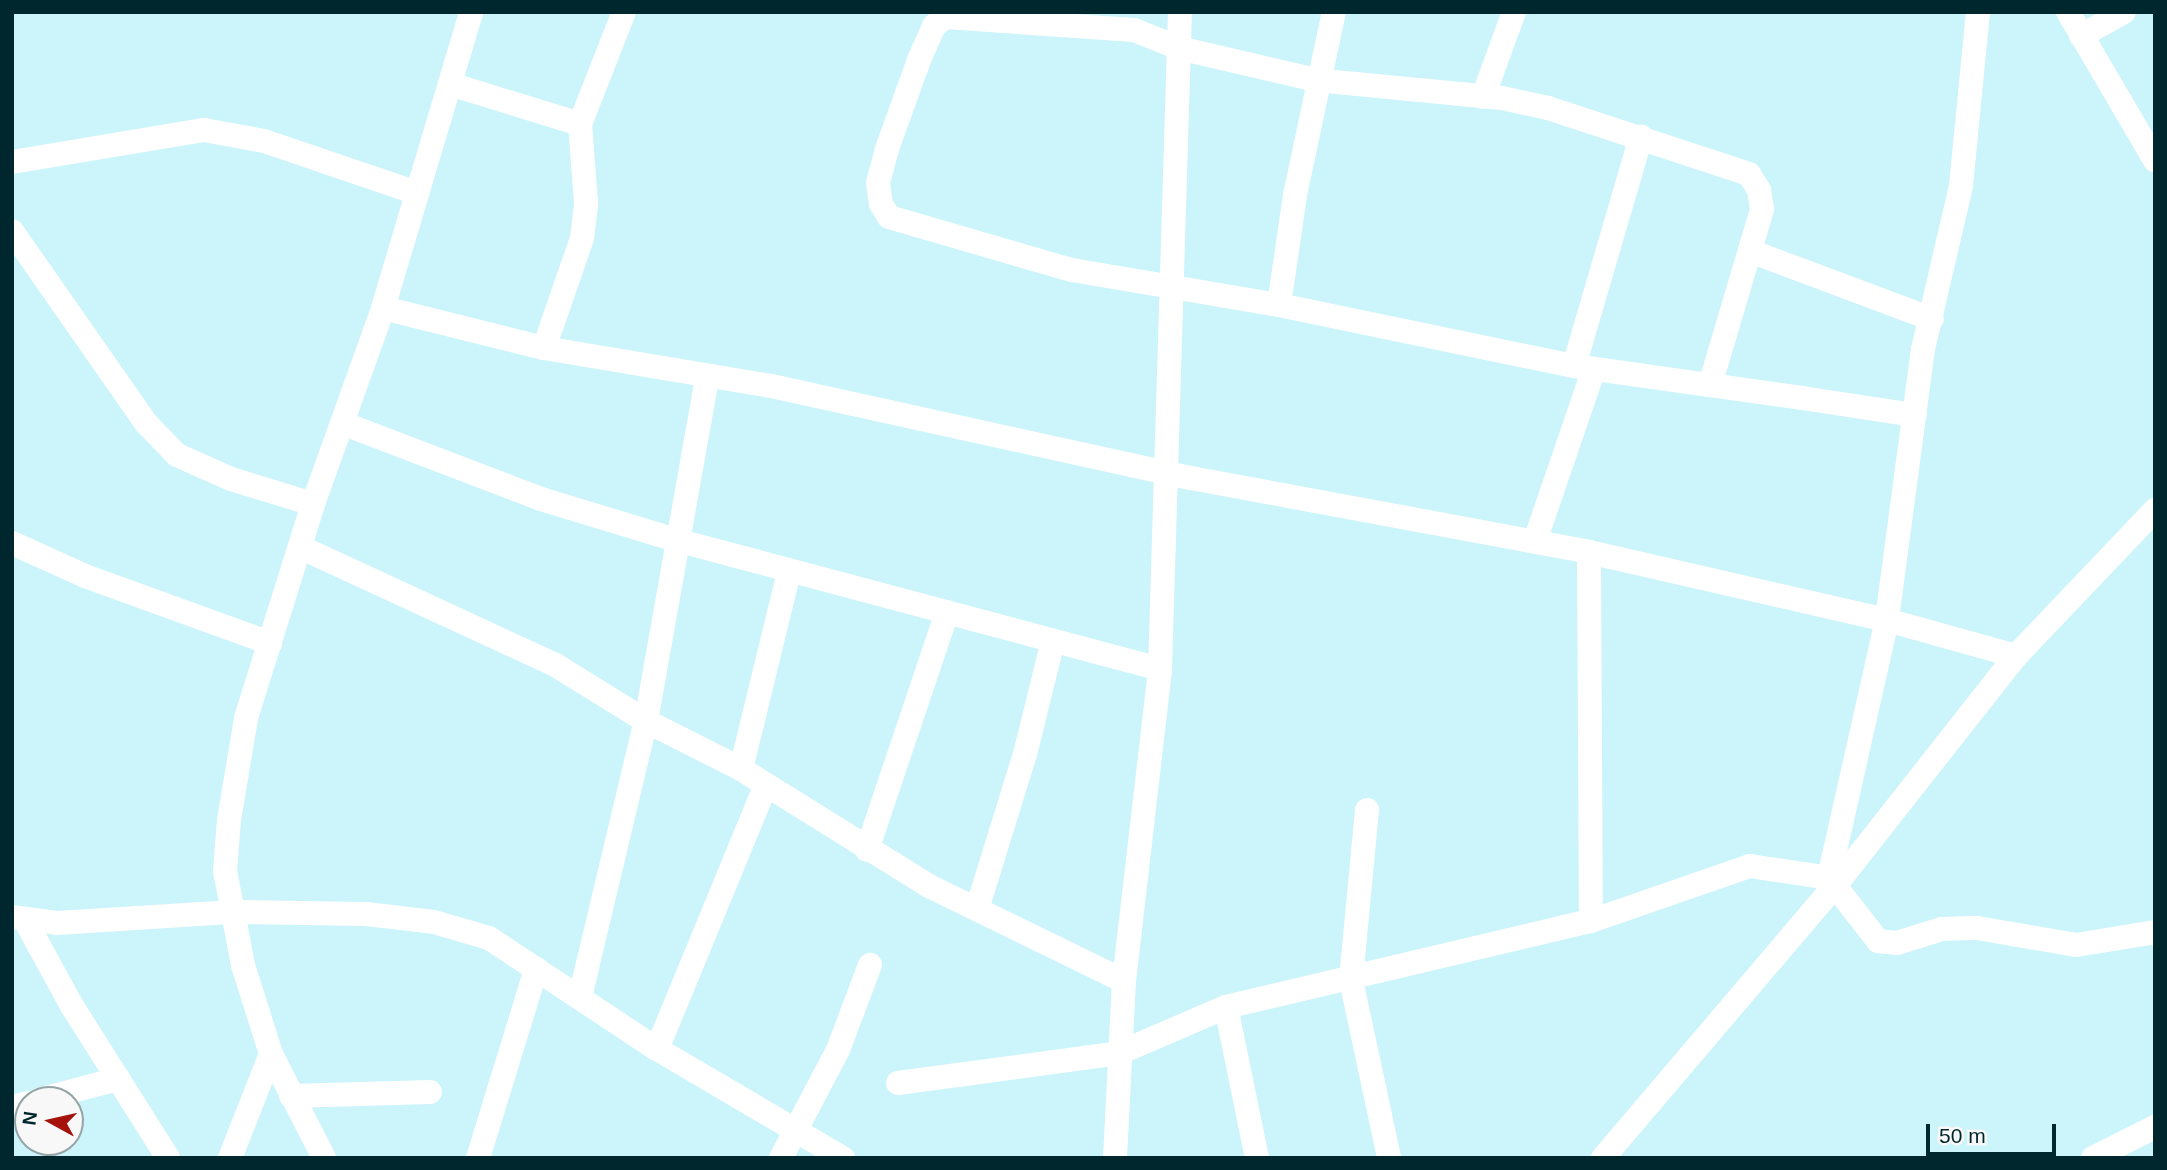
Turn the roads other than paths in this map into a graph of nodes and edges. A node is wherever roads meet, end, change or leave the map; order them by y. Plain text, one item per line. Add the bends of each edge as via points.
1 (471, 12) edge
2 (624, 12) edge
3 (1180, 12) edge
4 (1334, 12) edge
5 (1514, 12) edge
6 (1978, 12) edge
7 (2068, 12) edge
8 (2124, 12) edge
9 (2081, 36) junction
10 (1179, 48) junction
11 (1317, 80) junction
12 (450, 83) junction
13 (1483, 97) junction
14 (580, 124) junction
15 (1641, 136) junction
16 (2154, 158) edge
17 (12, 162) edge
18 (417, 193) junction
19 (12, 230) edge
20 (1750, 251) junction
21 (1173, 287) junction
22 (1279, 305) junction
23 (383, 308) junction
24 (1932, 320) junction
25 (544, 348) junction
26 (1584, 367) junction
27 (706, 377) junction
28 (1710, 385) junction
29 (1915, 415) junction
30 (342, 423) junction
31 (1168, 471) junction
32 (313, 504) junction
33 (2155, 510) edge
34 (676, 540) junction
35 (1535, 541) junction
36 (12, 543) edge
37 (300, 547) junction
38 (1589, 552) junction
39 (789, 572) junction
40 (947, 612) junction
41 (1887, 620) junction
42 (1053, 640) junction
43 (270, 643) junction
44 (2016, 656) junction
45 (1160, 669) junction
46 (646, 721) junction
47 (741, 769) junction
48 (765, 787) junction
49 (1367, 810) dead end
50 (867, 850) junction
51 (1831, 883) junction
52 (977, 909) junction
53 (230, 912) junction
54 (19, 919) edge
55 (1591, 921) junction
56 (2155, 932) edge
57 (870, 965) dead end
58 (536, 969) junction
59 (1351, 980) junction
60 (1124, 981) junction
61 (580, 997) junction
62 (1226, 1007) junction
63 (657, 1049) junction
64 (1119, 1053) junction
65 (271, 1054) junction
66 (118, 1079) junction
67 (898, 1083) dead end
68 (84, 1088) edge
69 (430, 1092) dead end
70 (291, 1096) junction
71 (2155, 1126) edge
72 (799, 1131) junction
73 (168, 1158) edge
74 (230, 1158) edge
75 (324, 1158) edge
76 (478, 1158) edge
77 (781, 1158) edge
78 (843, 1158) edge
79 (1115, 1158) edge
80 (1257, 1158) edge
81 (1389, 1158) edge
82 (1603, 1158) edge
83 (2093, 1158) edge

1 - 12 street
2 - 14 street
3 - 10 street
4 - 11 street
5 - 13 street
6 - 24 street via 1961,186
7 - 9 street
8 - 9 street
9 - 16 street
10 - 11 street
10 - 21 street
10 - 21 street via 1134,30 1104,26 945,17 934,26 919,60 878,183 881,204 889,217 1072,270
11 - 13 street
11 - 22 street
12 - 14 street
12 - 18 street
13 - 15 street via 1548,108
14 - 25 street via 586,203 582,238
15 - 20 street via 1749,174 1759,190 1762,209
15 - 26 street
17 - 18 street via 204,130 264,141
18 - 23 street
19 - 32 street via 145,422 177,455 231,479
20 - 24 street
20 - 28 street
21 - 22 street
21 - 31 street
22 - 26 street
23 - 25 street
23 - 30 street
24 - 29 street via 1923,349
25 - 27 street
26 - 28 street
26 - 35 street
27 - 31 street via 776,387
27 - 34 street
28 - 29 street
29 - 41 street via 1901,487
30 - 32 street
30 - 34 street via 541,499
31 - 35 street
31 - 45 street
32 - 37 street
33 - 44 street
34 - 39 street
34 - 46 street
35 - 38 street
36 - 43 street via 85,576
37 - 43 street
37 - 46 street via 556,666
38 - 41 street
38 - 55 street
39 - 40 street
39 - 47 street
40 - 42 street
40 - 50 street
41 - 44 street
41 - 51 street
42 - 45 street
42 - 52 street via 1025,754
43 - 53 street via 246,718 229,820 225,871
44 - 51 street
45 - 60 street
46 - 47 street
46 - 61 street
47 - 48 street
48 - 50 street
48 - 63 street
49 - 59 street
50 - 52 street
51 - 55 street via 1751,866
51 - 56 street via 1878,941 1897,943 1942,929 1977,928 2076,945
51 - 82 street
52 - 60 street
53 - 54 street
53 - 58 street via 366,914 434,922 489,938
53 - 65 street
54 - 66 street
55 - 59 street
57 - 72 street via 838,1050
58 - 61 street
58 - 76 street
59 - 62 street
59 - 81 street
60 - 64 street
61 - 63 street
62 - 64 street
62 - 80 street
63 - 72 street
64 - 67 street
64 - 79 street
65 - 70 street
65 - 74 street
66 - 68 street
66 - 73 street
69 - 70 street
70 - 75 street
71 - 83 street
72 - 77 street
72 - 78 street

